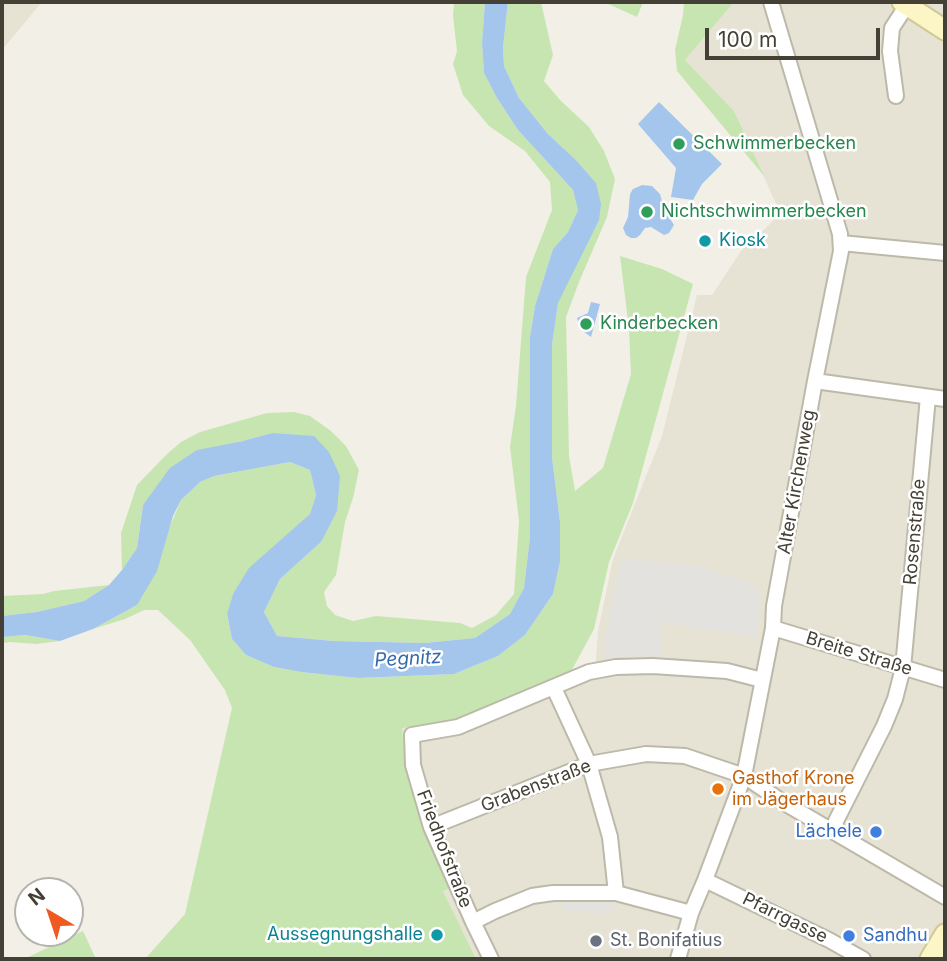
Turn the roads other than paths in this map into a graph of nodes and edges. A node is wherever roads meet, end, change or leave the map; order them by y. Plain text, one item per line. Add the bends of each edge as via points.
1 (771, 2) edge
2 (904, 3) edge
3 (945, 30) edge
4 (896, 96) dead end
5 (841, 243) junction
6 (945, 253) edge
7 (815, 381) junction
8 (928, 397) junction
9 (945, 399) edge
10 (773, 628) junction
11 (903, 668) junction
12 (762, 680) junction
13 (945, 680) edge
14 (554, 688) junction
15 (589, 764) junction
16 (744, 776) junction
17 (431, 827) junction
18 (835, 832) junction
19 (705, 880) junction
20 (616, 893) junction
21 (945, 897) edge
22 (691, 913) junction
23 (473, 922) junction
24 (945, 934) edge
25 (491, 959) edge
26 (678, 959) edge
27 (863, 959) edge
28 (930, 959) edge

1 - 5 street, Alter Kirchenweg
2 - 3 main road
2 - 4 street via 892,28 890,51
5 - 6 street
5 - 7 street, Alter Kirchenweg
7 - 8 street
7 - 10 street, Alter Kirchenweg
8 - 9 street
8 - 11 street, Rosenstraße
10 - 11 street, Breite Straße
10 - 12 street, Alter Kirchenweg
11 - 13 street, Breite Straße
11 - 18 street via 884,726 836,821
12 - 14 street via 727,671 615,667 589,672
12 - 16 street, Alter Kirchenweg
14 - 15 street
14 - 17 street, Friedhofstraße via 458,727 412,735 412,765
15 - 16 street, Grabenstraße via 646,754 685,756
15 - 17 street, Grabenstraße
15 - 20 street via 610,836
16 - 18 street, Grabenstraße
16 - 19 street, Alter Kirchenweg
17 - 23 street, Friedhofstraße
18 - 21 street, Grabenstraße
19 - 22 street, Alter Kirchenweg
19 - 27 street, Pfarrgasse
20 - 22 street
20 - 23 street via 532,896
22 - 26 street, Alter Kirchenweg
23 - 25 street, Friedhofstraße
24 - 28 main road

